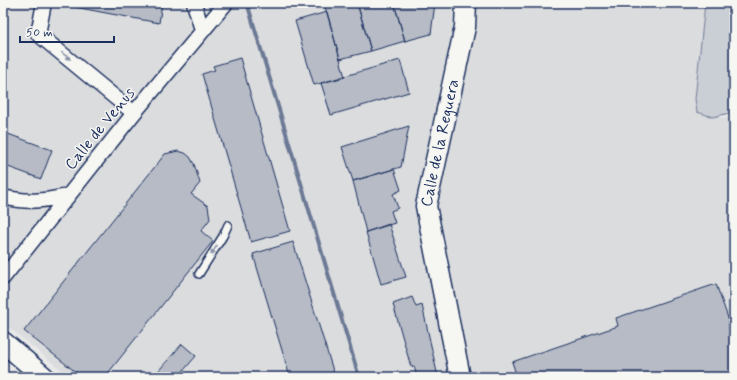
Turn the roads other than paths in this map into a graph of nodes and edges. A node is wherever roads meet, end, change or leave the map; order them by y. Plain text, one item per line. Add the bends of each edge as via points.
1 (44, 3) edge
2 (194, 3) edge
3 (226, 3) edge
4 (466, 3) edge
5 (202, 30) junction
6 (134, 113) junction
7 (67, 196) junction
8 (3, 197) edge
9 (228, 225) dead end
10 (199, 274) dead end
11 (3, 278) edge
12 (3, 342) edge
13 (44, 377) edge
14 (460, 377) edge

1 -> 6 street via 38,34
2 - 5 street
3 - 5 street, Calle de Venus
4 - 14 street, Calle de la Reguera via 465,27 426,206
5 - 6 street, Calle de Venus
6 - 7 street, Calle de Venus
7 - 8 street via 39,202
7 - 11 street, Calle de Venus
9 -> 10 lane
12 - 13 street

